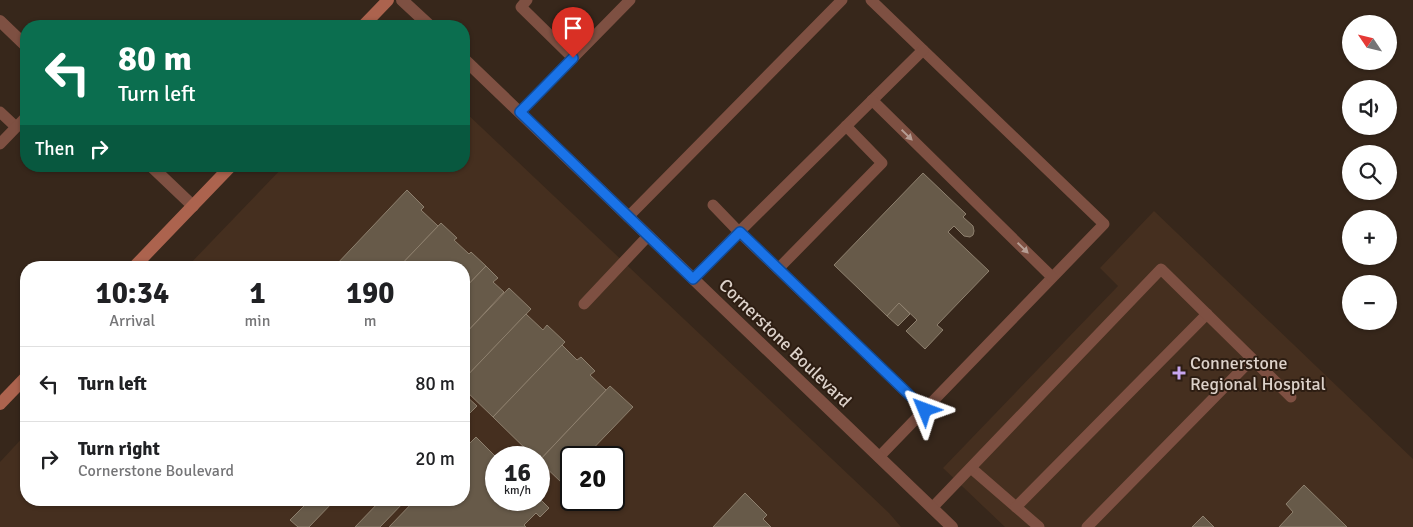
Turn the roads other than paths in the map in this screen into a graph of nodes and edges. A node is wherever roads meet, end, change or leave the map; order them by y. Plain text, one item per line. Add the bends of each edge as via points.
1 (388, 0) edge
2 (402, 0) edge
3 (527, 0) edge
4 (630, 0) edge
5 (842, 0) edge
6 (871, 0) edge
7 (369, 20) edge
8 (424, 20) edge
9 (0, 21) edge
10 (20, 40) edge
11 (923, 50) junction
12 (573, 58) junction
13 (470, 65) edge
14 (872, 100) junction
15 (0, 112) edge
16 (520, 112) junction
17 (20, 123) edge
18 (846, 126) junction
19 (16, 127) junction
20 (0, 144) edge
21 (157, 172) edge
22 (225, 172) edge
23 (713, 205) dead end
24 (193, 206) junction
25 (628, 216) junction
26 (740, 232) junction
27 (648, 236) junction
28 (140, 261) edge
29 (778, 269) junction
30 (1052, 277) junction
31 (693, 279) junction
32 (584, 304) dead end
33 (1207, 314) junction
34 (1252, 359) junction
35 (20, 383) edge
36 (1291, 397) dead end
37 (0, 404) edge
38 (925, 410) junction
39 (879, 457) junction
40 (971, 468) junction
41 (1016, 507) junction
42 (932, 508) junction
43 (952, 527) edge
44 (1038, 527) edge
45 (1087, 527) edge

1 - 7 main road
2 - 8 street
3 - 12 lane via 521,7
4 - 12 lane
5 - 25 lane
6 - 11 lane
9 - 10 street
11 - 14 lane
11 - 30 lane via 1104,224
12 - 16 lane
13 - 16 street, Cornerstone Boulevard
14 - 18 lane
14 -> 30 lane
15 - 19 lane
16 - 25 street, Cornerstone Boulevard
17 - 19 lane
18 - 26 lane
18 - 29 lane via 882,163
19 - 20 lane
21 - 24 street
22 - 24 main road
23 - 26 lane
24 - 28 main road
25 - 27 street, Cornerstone Boulevard
26 - 29 lane
26 - 31 lane
27 - 31 street, Cornerstone Boulevard
27 - 32 lane
29 - 38 lane
30 - 38 lane
31 - 39 street, Cornerstone Boulevard
33 - 34 lane
33 - 40 lane via 1162,269
33 - 41 lane
34 - 36 lane
34 - 45 lane
35 - 37 main road
38 - 39 lane
39 - 42 street, Cornerstone Boulevard
40 - 41 lane
40 - 42 lane
41 - 44 lane
42 - 43 street, Cornerstone Boulevard

